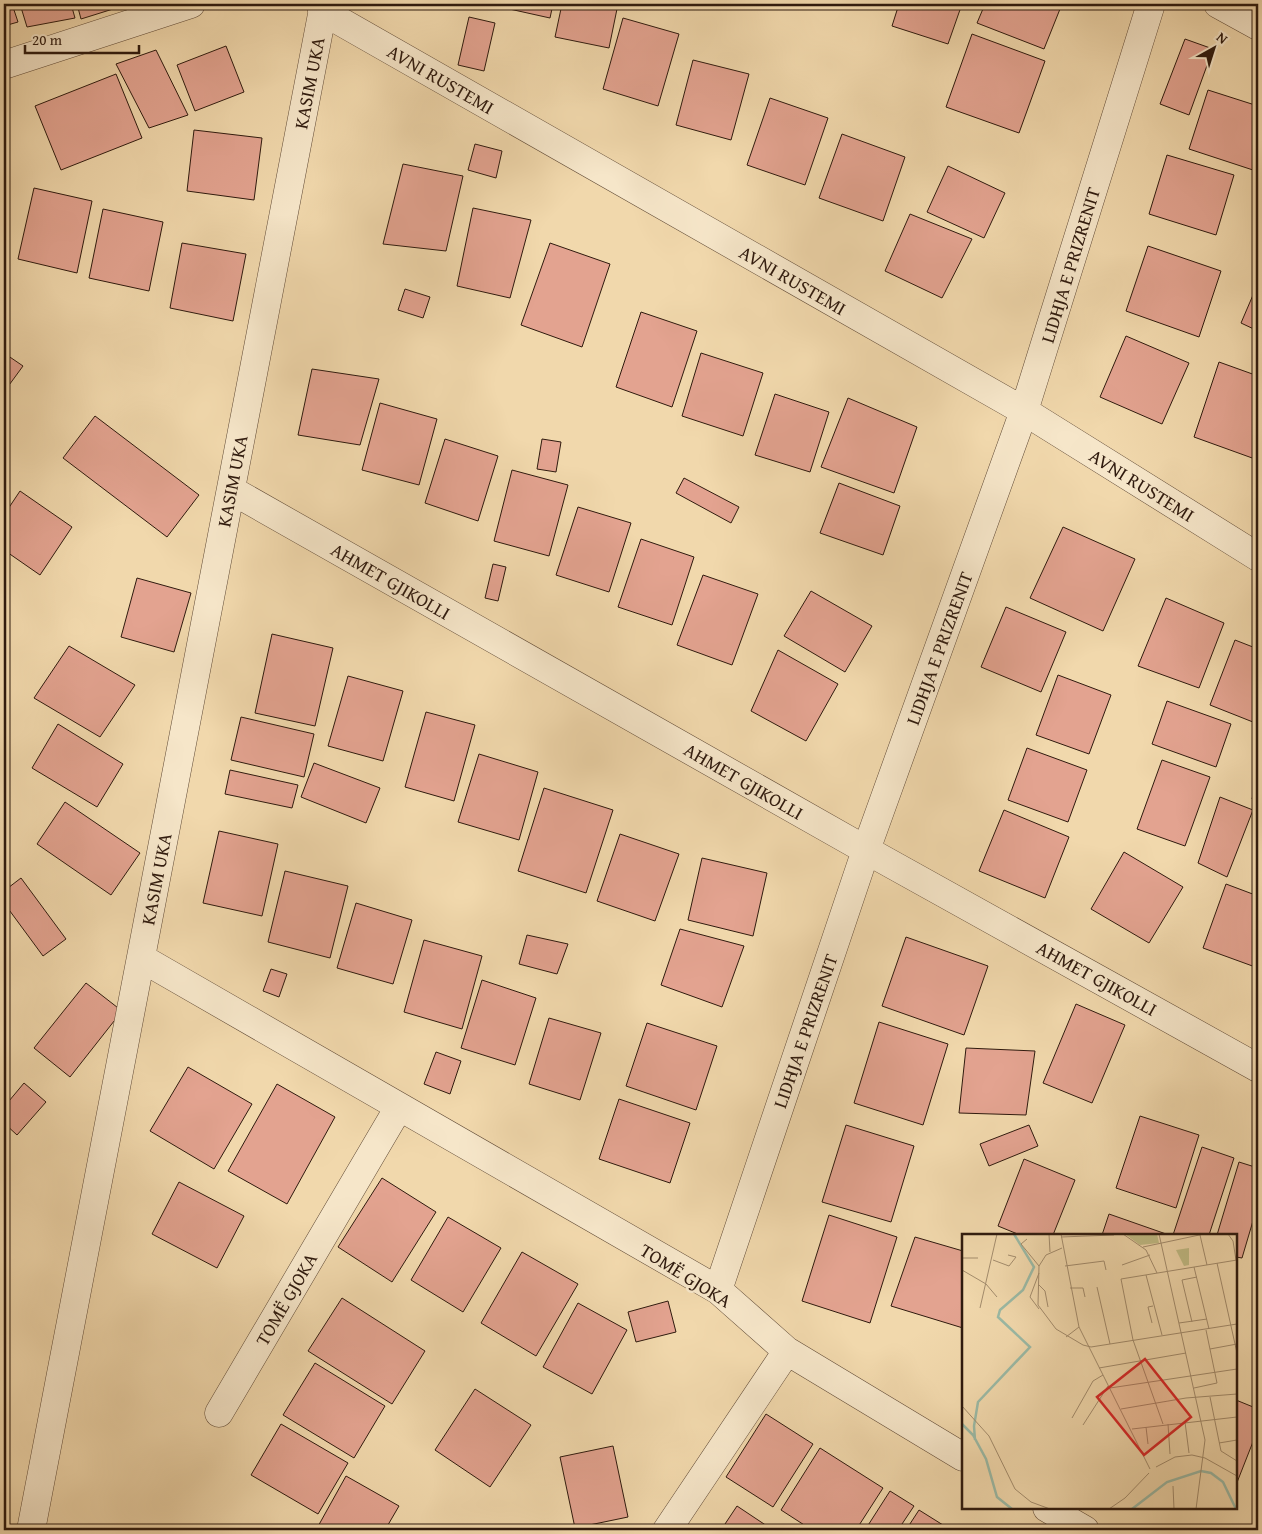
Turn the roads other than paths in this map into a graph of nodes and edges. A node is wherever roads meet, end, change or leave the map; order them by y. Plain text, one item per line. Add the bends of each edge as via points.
1 (191, 4) edge
2 (1152, 4) edge
3 (1218, 4) edge
4 (323, 8) edge
5 (1258, 26) edge
6 (4, 65) edge
7 (1024, 411) junction
8 (231, 490) junction
9 (1258, 558) edge
10 (866, 850) junction
11 (141, 958) junction
12 (1258, 1068) edge
13 (399, 1107) junction
14 (718, 1290) junction
15 (787, 1351) junction
16 (219, 1413) dead end
17 (962, 1456) edge
18 (1049, 1509) edge
19 (31, 1530) edge
20 (667, 1530) edge
21 (1085, 1530) edge

1 - 6 street
2 - 7 street, LIDHJA E PRIZRENIT
3 - 5 street
4 - 7 street, AVNI RUSTEMI
4 - 8 street, KASIM UKA
7 - 9 street, AVNI RUSTEMI
7 - 10 street, LIDHJA E PRIZRENIT
8 - 10 street, AHMET GJIKOLLI
8 - 11 street, KASIM UKA
10 - 12 street, AHMET GJIKOLLI
10 - 14 street, LIDHJA E PRIZRENIT
11 - 13 street, TOMË GJOKA
11 - 19 street, KASIM UKA
13 - 14 street, TOMË GJOKA
13 - 16 street, TOMË GJOKA
14 - 15 street, TOMË GJOKA
15 - 17 street, TOMË GJOKA
15 - 20 street
18 - 21 street

